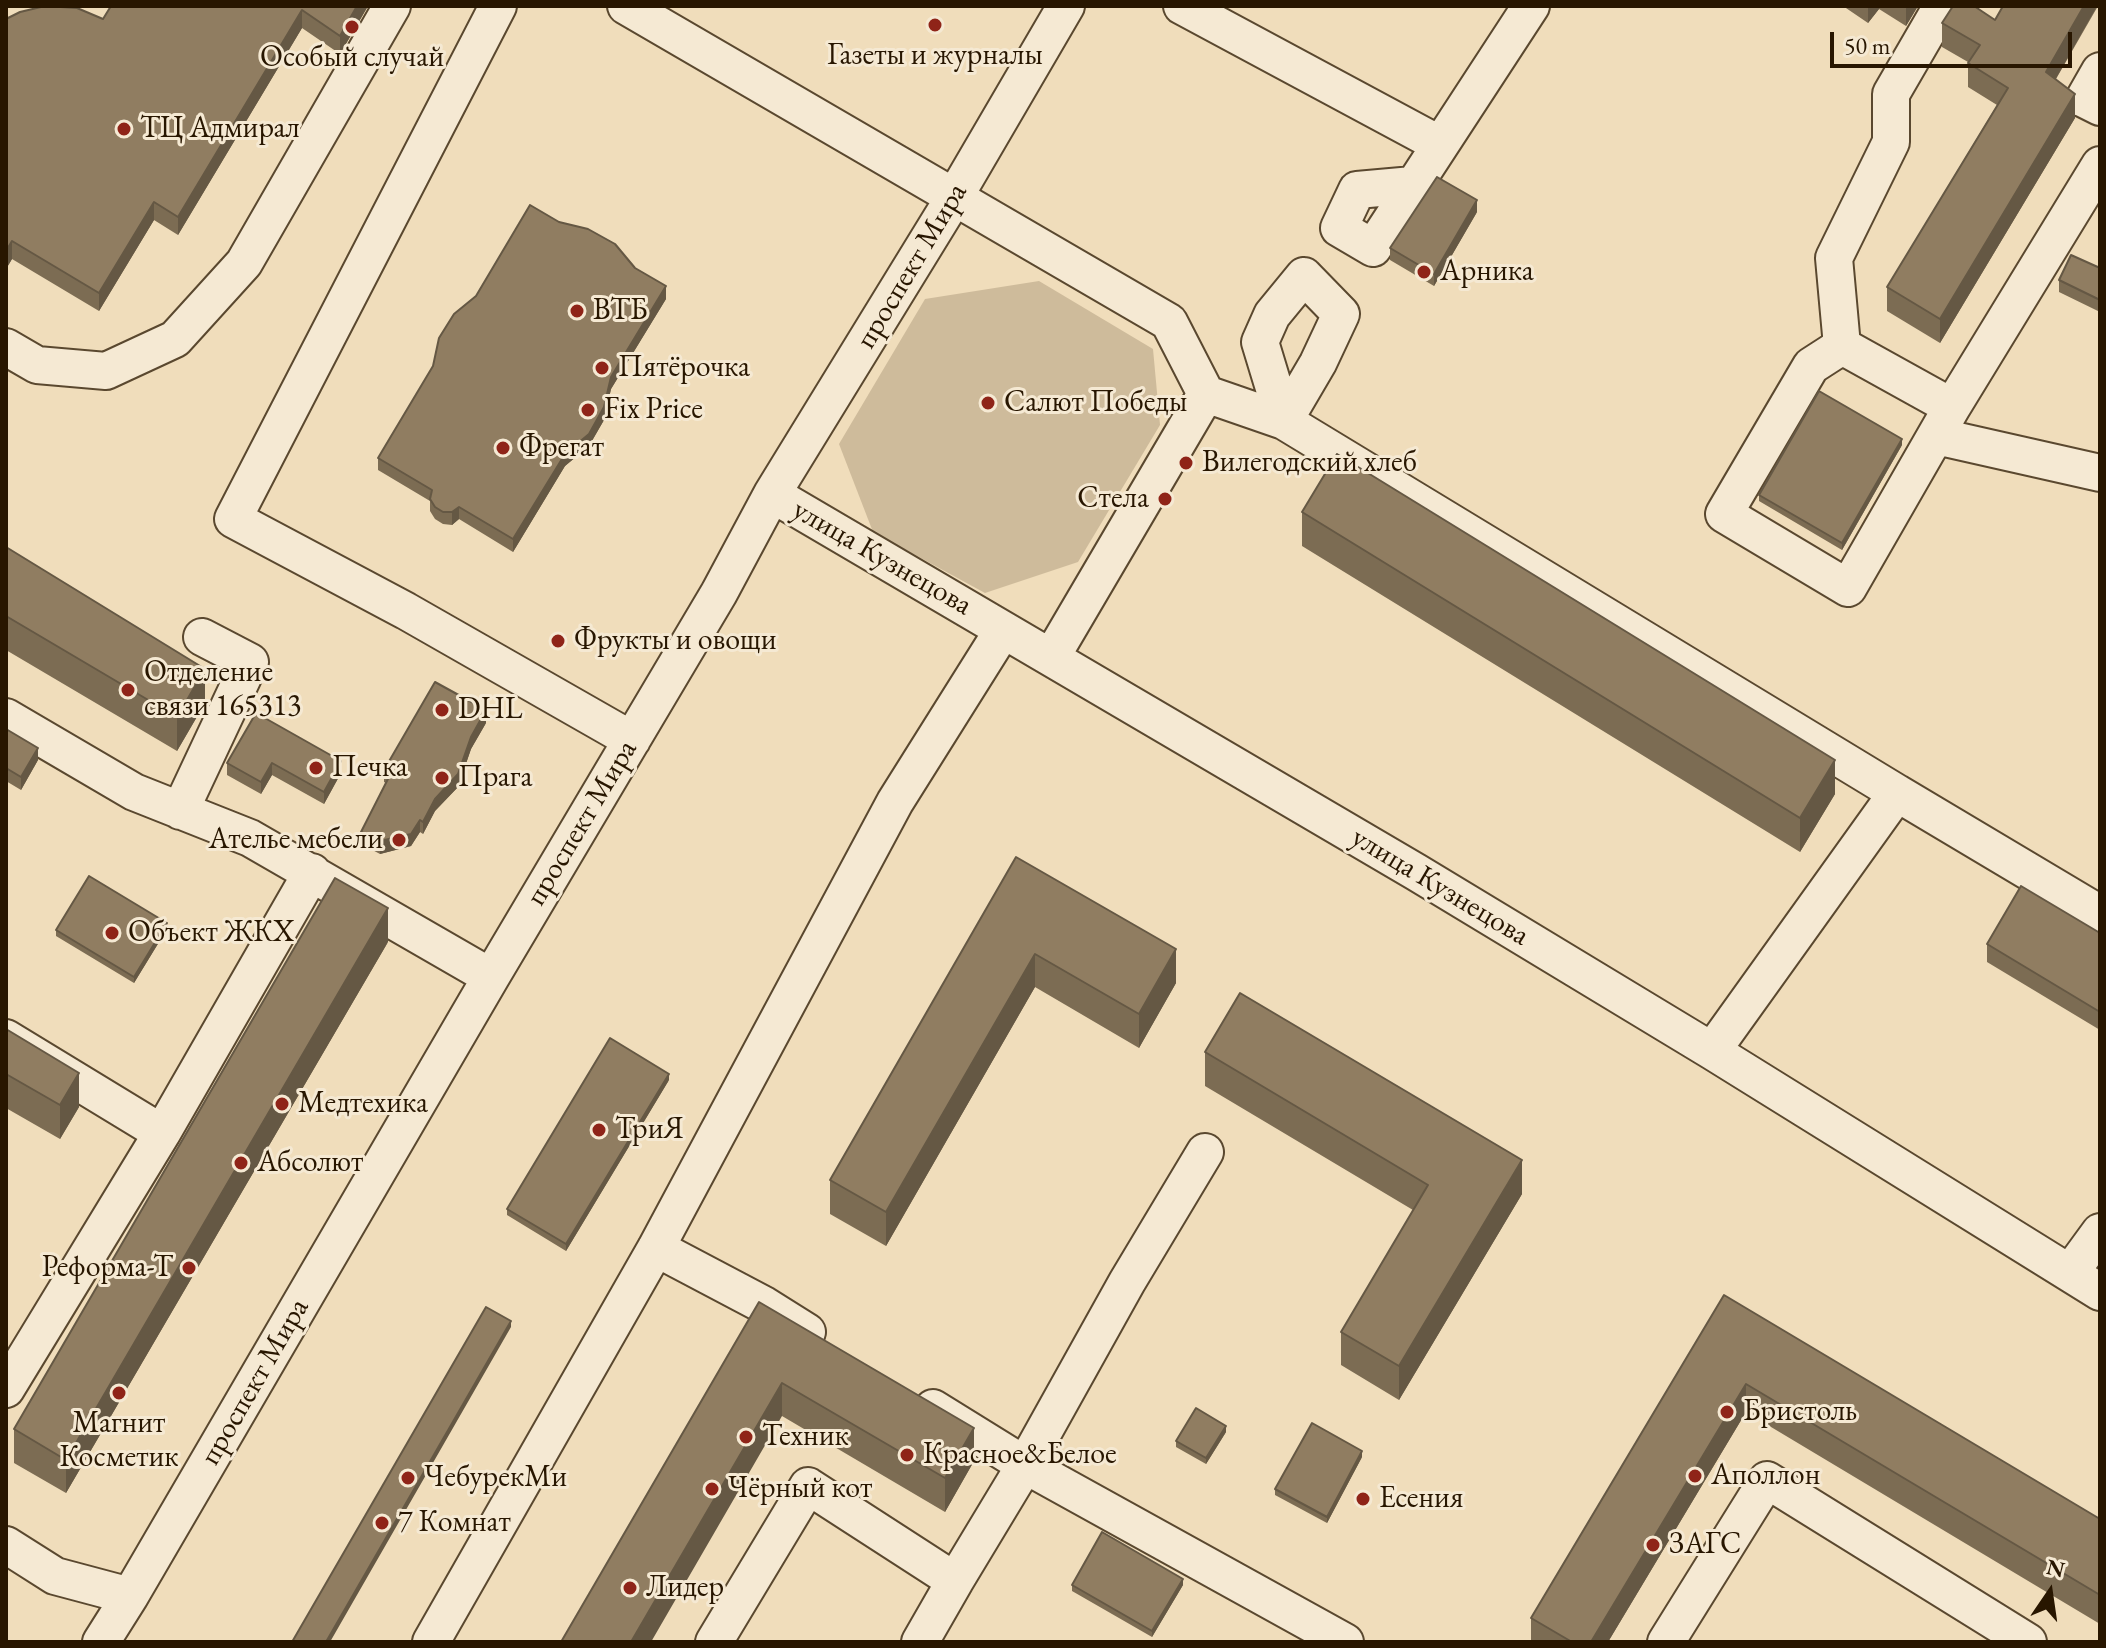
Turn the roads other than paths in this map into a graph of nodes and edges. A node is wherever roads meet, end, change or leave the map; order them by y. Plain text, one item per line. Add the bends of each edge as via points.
1 (392, 6) edge
2 (498, 6) edge
3 (626, 6) edge
4 (1066, 6) edge
5 (1182, 6) edge
6 (1531, 6) edge
7 (1942, 6) edge
8 (2100, 71) edge
9 (2100, 107) edge
10 (1439, 144) junction
11 (2100, 165) edge
12 (1413, 185) dead end
13 (955, 196) junction
14 (1842, 346) junction
15 (6, 347) edge
16 (1206, 394) junction
17 (1944, 422) junction
18 (2100, 473) edge
19 (772, 494) junction
20 (1003, 630) junction
21 (202, 637) dead end
22 (1052, 656) junction
23 (6, 717) edge
24 (632, 740) junction
25 (1897, 793) junction
26 (180, 811) junction
27 (312, 872) junction
28 (2100, 914) edge
29 (491, 977) junction
30 (6, 1038) edge
31 (1712, 1051) junction
32 (162, 1133) junction
33 (1205, 1152) dead end
34 (2100, 1232) edge
35 (656, 1248) junction
36 (2070, 1273) junction
37 (2100, 1292) edge
38 (841, 1352) edge
39 (6, 1389) edge
40 (906, 1392) edge
41 (1025, 1465) junction
42 (6, 1545) edge
43 (955, 1581) junction
44 (130, 1596) junction
45 (101, 1642) edge
46 (431, 1642) edge
47 (714, 1642) edge
48 (920, 1642) edge
49 (1345, 1642) edge
50 (1666, 1642) edge
51 (2028, 1642) edge

1 - 15 street via 244,263 175,339 106,371 37,365
2 - 24 street via 233,519
3 - 13 street
4 - 13 street, проспект Мира
5 - 10 street
6 - 10 street
7 - 14 street via 1891,94 1891,142 1834,258
8 - 9 street via 2084,99
10 - 12 street
11 - 17 street
13 - 16 street via 1169,322
13 - 19 street, проспект Мира
14 - 17 street
14 - 17 street via 1811,366 1724,514 1848,588
16 - 22 street
16 - 25 street via 1284,421
17 - 18 street
19 - 20 street, улица Кузнецова
19 - 24 street, проспект Мира
20 - 22 street, улица Кузнецова
20 - 35 street via 895,802
21 - 26 street via 250,662
22 - 31 street, улица Кузнецова
23 - 26 street via 134,792
24 - 29 street, проспект Мира
25 - 28 street
25 - 31 street
26 - 27 street via 250,838
27 - 29 street
27 - 32 street
29 - 44 street, проспект Мира
30 - 32 street
31 - 36 street, улица Кузнецова
32 - 39 street
33 - 41 street
34 - 36 street
35 - 38 street
35 - 46 street
36 - 37 street, улица Кузнецова
40 - 41 street
41 - 43 street
41 - 49 street
42 - 44 street via 55,1576
43 - 47 street via 808,1486
43 - 48 street
44 - 45 street, проспект Мира
50 - 51 street via 1767,1480

